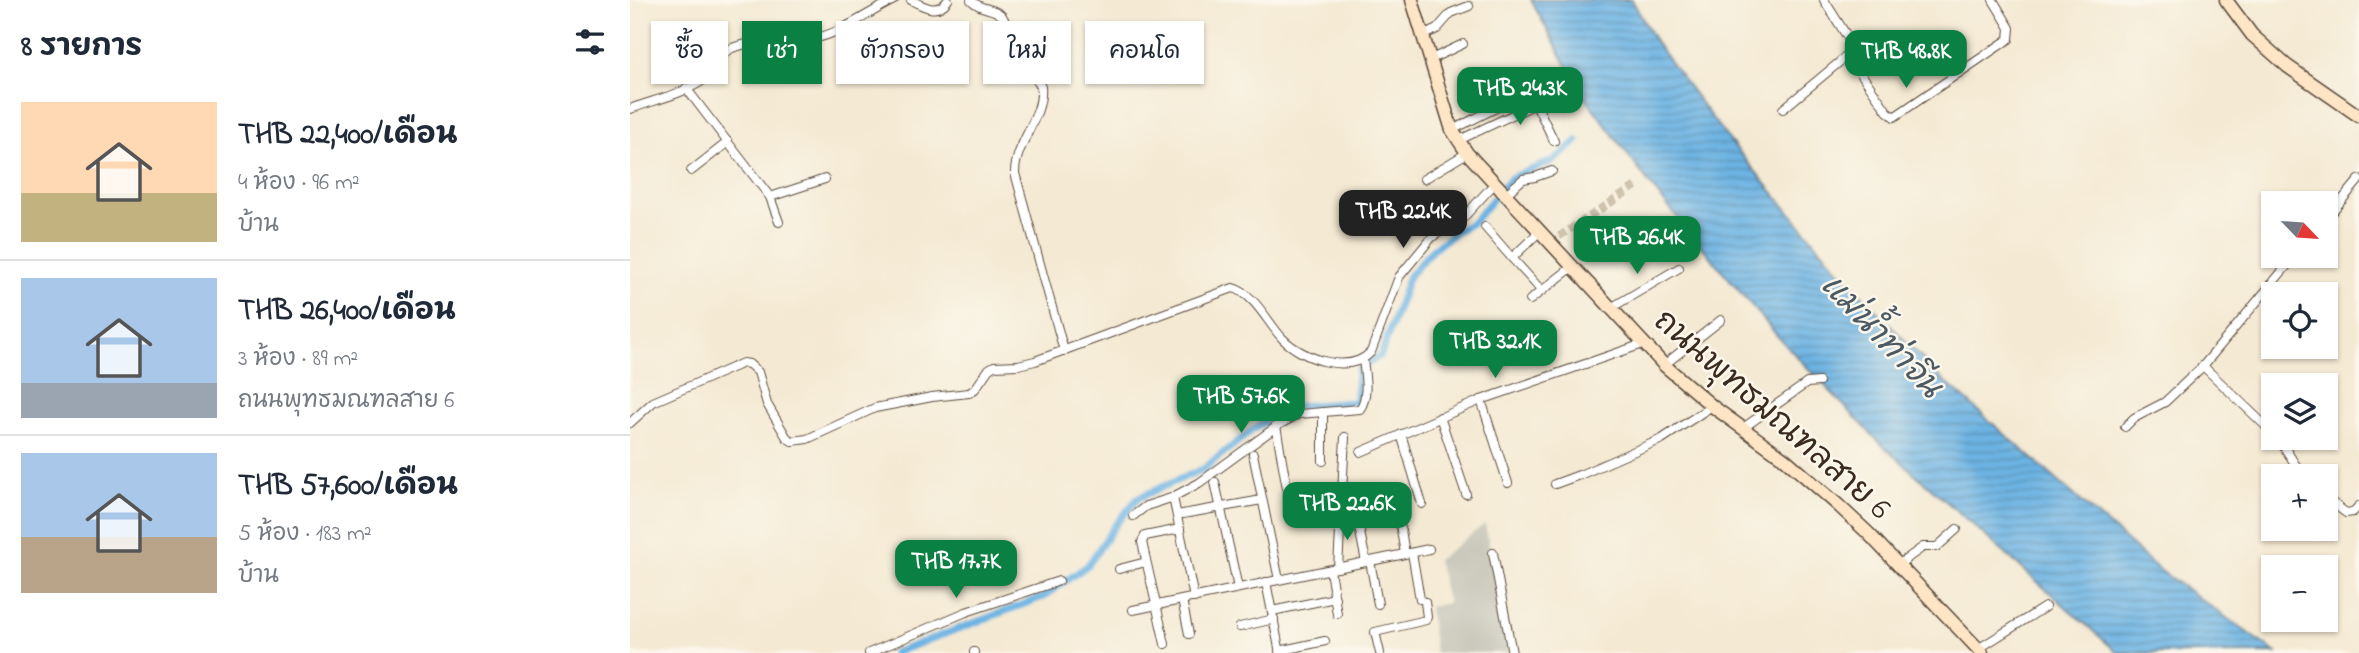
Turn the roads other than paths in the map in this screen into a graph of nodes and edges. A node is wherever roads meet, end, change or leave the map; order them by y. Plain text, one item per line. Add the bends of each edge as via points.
1 (894, 0) edge
2 (911, 0) edge
3 (948, 0) edge
4 (971, 0) edge
5 (1412, 0) edge
6 (1824, 0) edge
7 (1993, 0) edge
8 (2226, 0) edge
9 (1469, 6) dead end
10 (1422, 36) junction
11 (1463, 44) dead end
12 (1848, 55) junction
13 (1429, 60) junction
14 (1563, 80) dead end
15 (686, 88) junction
16 (1532, 90) dead end
17 (1536, 104) junction
18 (630, 109) edge
19 (1783, 109) dead end
20 (2359, 116) edge
21 (1454, 135) junction
22 (1554, 141) dead end
23 (728, 142) junction
24 (1466, 153) junction
25 (1552, 171) dead end
26 (691, 172) dead end
27 (825, 179) dead end
28 (1424, 179) dead end
29 (2359, 180) edge
30 (1494, 184) junction
31 (1505, 195) junction
32 (770, 197) junction
33 (2338, 205) edge
34 (779, 222) dead end
35 (1485, 227) dead end
36 (1539, 232) junction
37 (1512, 258) junction
38 (1571, 268) junction
39 (1679, 268) dead end
40 (2285, 268) edge
41 (1541, 290) junction
42 (1530, 300) dead end
43 (1609, 309) junction
44 (1721, 320) dead end
45 (1643, 344) junction
46 (1064, 351) junction
47 (1363, 362) junction
48 (1664, 365) junction
49 (2203, 366) junction
50 (1819, 382) dead end
51 (1481, 400) junction
52 (1712, 406) junction
53 (1323, 412) junction
54 (1440, 416) junction
55 (2261, 422) edge
56 (630, 423) edge
57 (1276, 426) junction
58 (2125, 427) dead end
59 (1743, 428) junction
60 (1401, 434) junction
61 (1345, 437) dead end
62 (1361, 452) dead end
63 (1253, 454) dead end
64 (1322, 461) dead end
65 (1215, 482) dead end
66 (1508, 483) dead end
67 (1555, 484) dead end
68 (1395, 494) dead end
69 (1466, 494) dead end
70 (1262, 499) junction
71 (1174, 502) dead end
72 (1422, 503) dead end
73 (1290, 506) dead end
74 (2359, 506) edge
75 (1342, 507) junction
76 (2338, 507) edge
77 (1221, 508) junction
78 (1177, 515) junction
79 (1133, 516) dead end
80 (1180, 528) junction
81 (1957, 529) dead end
82 (1429, 549) dead end
83 (1493, 553) dead end
84 (1409, 554) junction
85 (1146, 562) junction
86 (1368, 562) junction
87 (1898, 565) junction
88 (1119, 569) dead end
89 (1334, 569) junction
90 (1279, 580) junction
91 (1059, 581) dead end
92 (1266, 582) junction
93 (1238, 589) junction
94 (1194, 598) junction
95 (1335, 598) junction
96 (1182, 600) junction
97 (1378, 604) dead end
98 (1156, 606) junction
99 (2045, 607) dead end
100 (1133, 610) dead end
101 (1337, 614) dead end
102 (1273, 615) junction
103 (1240, 627) dead end
104 (1189, 634) dead end
105 (1325, 641) dead end
106 (1165, 644) dead end
107 (895, 648) edge
108 (1977, 651) edge
109 (1280, 652) edge
110 (869, 653) edge
111 (1380, 653) edge
112 (1512, 653) edge

1 - 15 street via 817,38 728,50 708,77
2 - 3 street via 937,9
4 - 46 street via 1002,16 1041,88 1041,100 1015,173
5 - 10 main road, ถนนพุทธมณฑลสาย 6
6 - 12 street via 1850,41
7 - 12 street via 2010,28 2009,39 1894,117
8 - 20 main road via 2252,35 2287,66
9 - 10 street via 1451,13 1437,29
10 - 13 main road, ถนนพุทธมณฑลสาย 6
11 - 13 street
12 - 19 street
13 - 21 main road, ถนนพุทธมณฑลสาย 6
14 - 17 street via 1546,89
15 - 18 street
15 - 23 street
16 - 21 street
17 - 21 street
17 - 22 street
21 - 24 main road, ถนนพุทธมณฑลสาย 6
23 - 26 street
23 - 32 street
24 - 28 street
24 - 30 main road, ถนนพุทธมณฑลสาย 6
25 - 31 street via 1523,179
27 - 32 street
29 - 33 street
30 - 31 main road, ถนนพุทธมณฑลสาย 6
30 - 47 street via 1464,218 1432,237 1405,268 1374,346
31 - 36 main road, ถนนพุทธมณฑลสาย 6
32 - 34 street
35 - 37 street
36 - 37 street
36 - 38 main road, ถนนพุทธมณฑลสาย 6
37 - 41 street
38 - 41 street
38 - 43 main road, ถนนพุทธมณฑลสาย 6
39 - 43 street
40 - 49 street
41 - 42 street
43 - 45 main road, ถนนพุทธมณฑลสาย 6
44 - 48 street
45 - 48 main road, ถนนพุทธมณฑลสาย 6
45 - 51 street
46 - 47 street via 1233,288 1255,304 1295,347 1331,362
46 - 56 street via 1018,365 994,366 969,393 875,408 801,441 787,438 781,430 758,372 743,363 653,402
47 - 53 street via 1360,410
48 - 52 main road, ถนนพุทธมณฑลสาย 6
49 - 55 street
49 - 58 street via 2165,402
50 - 59 street via 1807,383
51 - 54 street
51 - 66 street
52 - 59 main road, ถนนพุทธมณฑลสาย 6
52 - 67 street via 1662,439
53 - 57 street via 1299,414
53 - 64 street
54 - 60 street
54 - 69 street
57 - 73 street
57 - 79 street via 1199,483
59 - 87 main road, ถนนพุทธมณฑลสาย 6 via 1838,505
60 - 62 street
60 - 72 street
61 - 75 street
63 - 70 street
65 - 77 street
68 - 84 street
70 - 77 street
70 - 90 street
71 - 78 street
74 - 76 street via 2346,513
75 - 86 street via 1356,512
75 - 89 street
77 - 78 street
77 - 93 street
78 - 80 street
80 - 85 street via 1142,538
80 - 94 street
81 - 87 street via 1937,547 1923,547
82 - 84 street
83 - 112 street
84 - 86 street
84 - 111 street via 1427,617 1375,632
85 - 88 street
85 - 98 street
86 - 89 street
86 - 97 street
87 - 108 main road, ถนนพุทธมณฑลสาย 6
89 - 90 street
89 - 95 street
90 - 92 street
91 - 107 street via 966,611
92 - 93 street
92 - 102 street
93 - 94 street
94 - 96 street
95 - 101 street
95 - 102 street
96 - 98 street
96 - 104 street
98 - 100 street
98 - 106 street
99 - 108 street
102 - 103 street
102 - 109 street
105 - 109 street
107 - 110 street

